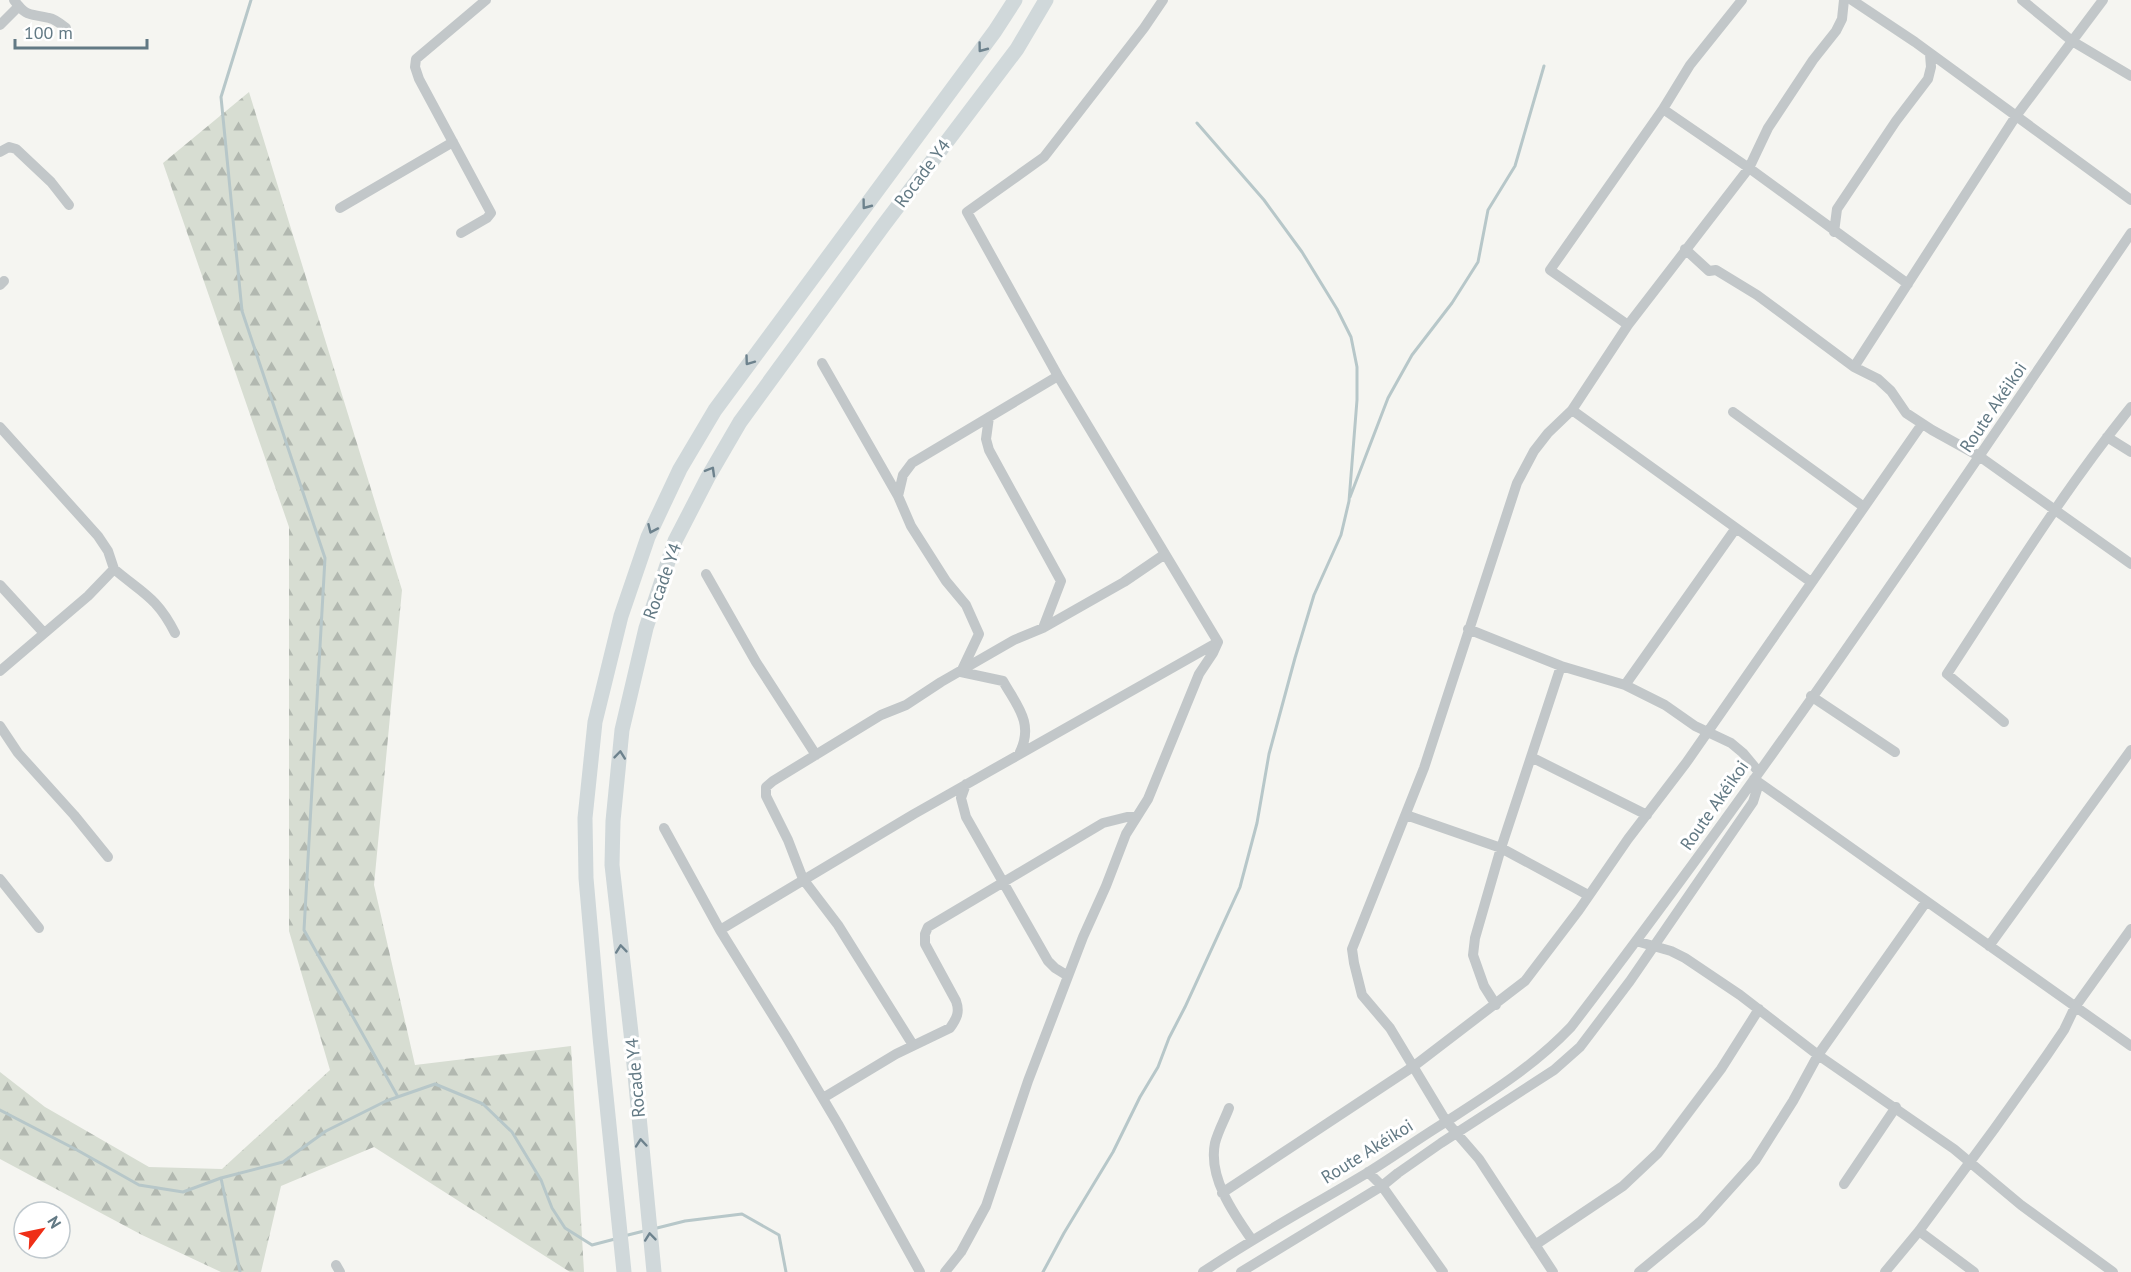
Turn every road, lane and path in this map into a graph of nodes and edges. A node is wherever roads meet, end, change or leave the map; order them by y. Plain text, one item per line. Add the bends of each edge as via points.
1 (486, 0) edge
2 (1015, 0) edge
3 (1046, 0) edge
4 (1163, 0) edge
5 (1742, 0) edge
6 (1844, 0) edge
7 (1853, 0) edge
8 (2022, 0) edge
9 (2103, 0) edge
10 (17, 3) edge
11 (0, 25) edge
12 (66, 28) dead end
13 (2072, 41) junction
14 (1930, 54) junction
15 (2131, 76) edge
16 (1663, 109) junction
17 (2016, 117) junction
18 (453, 142) junction
19 (0, 152) edge
20 (1749, 168) junction
21 (2131, 200) edge
22 (69, 205) dead end
23 (340, 208) dead end
24 (1834, 232) junction
25 (461, 233) dead end
26 (2131, 233) edge
27 (1685, 249) junction
28 (1908, 284) junction
29 (1628, 324) junction
30 (822, 363) dead end
31 (1854, 367) junction
32 (1058, 376) junction
33 (2131, 407) edge
34 (1572, 410) junction
35 (1733, 412) dead end
36 (989, 417) junction
37 (1922, 424) junction
38 (0, 427) edge
39 (2107, 436) junction
40 (2131, 452) edge
41 (1979, 456) junction
42 (898, 496) junction
43 (1864, 507) junction
44 (2055, 510) junction
45 (1736, 528) junction
46 (1165, 554) junction
47 (2131, 564) edge
48 (114, 569) junction
49 (706, 574) dead end
50 (1811, 582) junction
51 (0, 585) edge
52 (1043, 628) junction
53 (1468, 629) junction
54 (44, 633) junction
55 (174, 633) dead end
56 (1218, 642) junction
57 (1561, 666) junction
58 (0, 671) edge
59 (961, 672) junction
60 (1625, 685) junction
61 (1811, 696) junction
62 (2004, 722) dead end
63 (0, 726) edge
64 (1707, 731) junction
65 (2131, 750) edge
66 (1895, 752) dead end
67 (1020, 753) junction
68 (816, 755) junction
69 (1531, 757) junction
70 (1757, 778) junction
71 (966, 784) junction
72 (1647, 814) junction
73 (1406, 815) junction
74 (1136, 818) junction
75 (664, 828) dead end
76 (1501, 848) junction
77 (108, 857) dead end
78 (0, 879) edge
79 (803, 879) junction
80 (1003, 884) junction
81 (1588, 896) junction
82 (1926, 902) junction
83 (39, 928) dead end
84 (2131, 928) edge
85 (720, 930) junction
86 (1636, 941) junction
87 (1989, 946) junction
88 (1653, 947) junction
89 (1068, 976) junction
90 (1496, 1005) junction
91 (2075, 1007) junction
92 (1759, 1009) junction
93 (913, 1045) junction
94 (2131, 1046) edge
95 (1818, 1055) junction
96 (1414, 1066) junction
97 (823, 1098) junction
98 (1896, 1107) junction
99 (1229, 1108) dead end
100 (1446, 1121) junction
101 (1455, 1134) junction
102 (1969, 1161) junction
103 (1368, 1172) junction
104 (1844, 1184) dead end
105 (1382, 1186) junction
106 (1222, 1193) junction
107 (1919, 1231) junction
108 (1252, 1239) junction
109 (1535, 1245) junction
110 (624, 1272) edge
111 (654, 1272) edge
112 (920, 1272) edge
113 (945, 1272) edge
114 (1203, 1272) edge
115 (1241, 1272) edge
116 (1443, 1272) edge
117 (1553, 1272) edge
118 (1639, 1272) edge
119 (1886, 1272) edge
120 (1974, 1272) edge
121 (2113, 1272) edge

1 - 18 street via 416,59 419,79
2 -> 110 highway, Rocade Y4 via 715,410 680,469 648,537 621,616 595,722 585,818 592,948
111 -> 3 highway, Rocade Y4 via 612,865 622,730 645,628 675,541 740,422 1017,49
4 - 32 street via 1044,157 967,212
5 - 16 street via 1690,65
6 - 20 street via 1839,25 1768,128
7 - 14 street
8 - 13 street
9 - 13 street
10 - 11 street
10 - 12 street via 31,16 48,17
13 - 15 street
13 - 17 street
14 - 17 street
14 - 24 street via 1928,79 1838,209
16 - 20 street
16 - 29 street via 1550,270
17 - 21 street
17 - 28 street
18 - 23 street
18 - 25 street via 491,213
19 - 22 street via 9,147 16,149
20 - 24 street
20 - 27 street
24 - 28 street
26 - 41 street, Route Akéikoi
27 - 29 street
27 - 31 street via 1709,271 1716,270 1757,295
28 - 31 street
29 - 34 street
30 - 42 street
31 - 37 street via 1878,379 1906,412
32 - 36 street
32 - 46 street
33 - 39 street
34 - 45 street
34 - 53 street via 1534,451 1517,483
35 - 43 street
36 - 42 street via 912,463 903,475
36 - 52 street via 989,450 1061,581
37 - 41 street
37 - 43 street
38 - 48 street via 98,536
39 - 40 street
39 - 44 street
41 - 44 street
41 - 61 street, Route Akéikoi
42 - 59 street via 911,526 966,605 979,634
43 - 50 street
44 - 47 street
44 - 62 street via 1947,674
45 - 50 street
45 - 60 street
46 - 52 street
46 - 56 street
48 - 54 street
48 - 55 street via 147,593
49 - 68 street
50 - 64 street
51 - 54 street
52 - 59 street via 1014,640
53 - 57 street
53 - 73 street
54 - 58 street
56 - 67 street
56 - 74 street via 1199,674 1148,799
57 - 60 street
57 - 69 street
59 - 67 street via 1003,681 1025,722 1026,740
59 - 68 street via 906,705 881,714
60 - 64 street
61 - 66 street
61 - 70 street, Route Akéikoi
63 - 77 street via 18,753
64 - 70 street via 1743,753
64 - 72 street
65 - 87 street
67 - 71 street
68 - 79 street via 766,787 766,796
69 - 72 street
69 - 76 street
70 - 82 street
70 - 86 street, Route Akéikoi
70 - 88 street, Route Akéikoi via 1753,802
71 - 79 street
71 - 80 street via 962,808
72 - 81 street
73 - 76 street
73 - 96 street via 1352,952 1362,995 1390,1028
74 - 80 street via 1103,823
74 - 89 street
75 - 85 street
76 - 81 street
76 - 90 street via 1473,955
78 - 83 street
79 - 85 street
79 - 93 street via 838,925
80 - 89 street via 1048,961
80 - 93 street via 928,927 925,944 959,1011 950,1028
81 - 90 street via 1525,981
82 - 87 street
82 - 95 street
84 - 91 street
85 - 97 street
86 - 88 street
86 - 100 street, Route Akéikoi via 1554,1045 1511,1079
87 - 91 street
88 - 92 street via 1685,958
88 - 101 street, Route Akéikoi via 1580,1047 1554,1070
89 - 113 street via 986,1206 961,1252
90 - 96 street
91 - 94 street
91 - 102 street via 2047,1055
92 - 95 street
92 - 109 street via 1721,1069 1658,1153 1623,1186
93 - 97 street
95 - 98 street
95 - 118 street via 1755,1161 1701,1221
96 - 100 street
96 - 106 street
97 - 112 street
98 - 102 street
98 - 104 street
99 - 106 street via 1214,1154
100 - 101 street
100 - 103 street, Route Akéikoi
101 - 105 street, Route Akéikoi
101 - 109 street via 1479,1159
102 - 107 street
102 - 121 street via 2020,1205
103 - 105 street
103 - 108 street, Route Akéikoi
105 - 115 street, Route Akéikoi
105 - 116 street
106 - 108 street
107 - 119 street
107 - 120 street
108 - 114 street, Route Akéikoi
109 - 117 street

